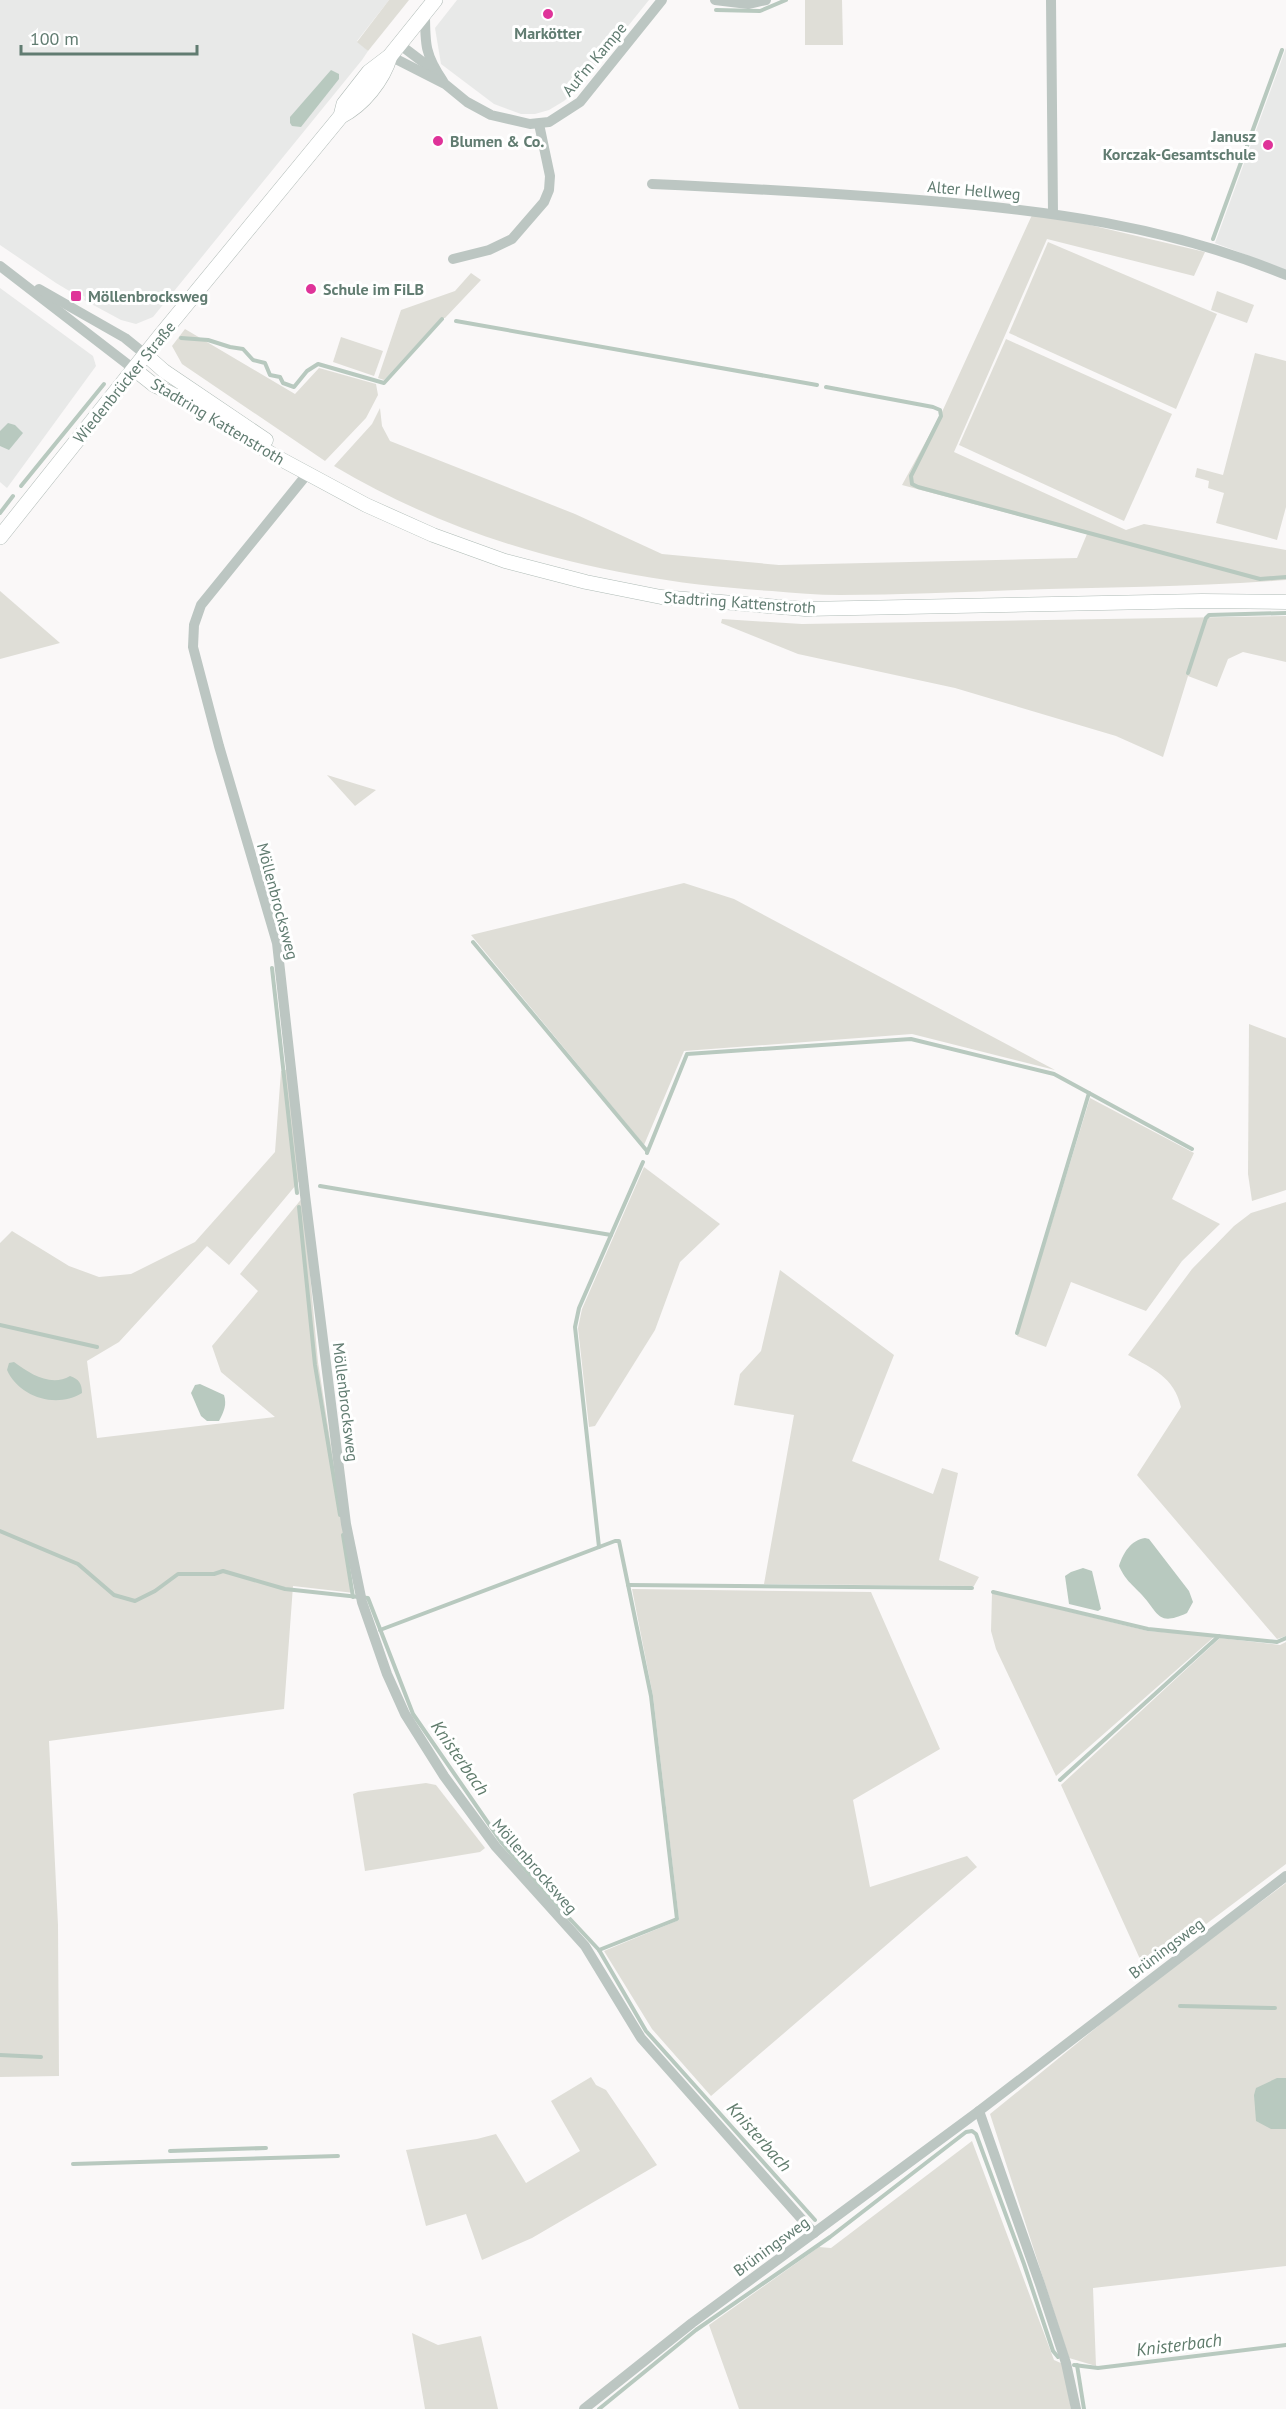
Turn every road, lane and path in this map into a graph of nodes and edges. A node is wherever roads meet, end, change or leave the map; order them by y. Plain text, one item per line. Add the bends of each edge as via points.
1 (435, 0) edge
2 (662, 0) edge
3 (715, 0) edge
4 (766, 0) edge
5 (1051, 0) edge
6 (425, 13) junction
7 (394, 50) junction
8 (437, 72) junction
9 (445, 84) junction
10 (539, 124) junction
11 (651, 184) dead end
12 (1053, 213) junction
13 (453, 259) dead end
14 (1, 267) edge
15 (1286, 275) edge
16 (146, 355) junction
17 (135, 369) junction
18 (305, 472) junction
19 (0, 537) edge
20 (1286, 594) edge
21 (1202, 601) junction
22 (1286, 602) edge
23 (1286, 1876) edge
24 (979, 2111) junction
25 (814, 2233) junction
26 (584, 2409) edge
27 (1076, 2409) edge

1 - 6 main road, Wiedenbrücker Straße
2 - 10 street, Auf'm Kampe via 580,102 558,118
3 - 4 street via 748,4
5 - 12 street
6 - 7 main road, Wiedenbrücker Straße
6 - 8 street, Auf'm Kampe via 425,44
7 - 8 street, Auf'm Kampe
7 - 9 street, Auf'm Kampe
7 - 16 main road, Wiedenbrücker Straße via 369,72 344,104 341,116
8 - 9 street, Auf'm Kampe
9 - 10 street, Auf'm Kampe via 491,115
10 - 13 street via 550,176 544,202 512,238 489,250
11 - 12 street, Alter Hellweg via 816,192
12 - 15 street, Alter Hellweg via 1176,238
14 - 16 street via 126,338
14 - 17 street
16 - 17 main road, Wiedenbrücker Straße
16 - 18 main road, Stadtring Kattenstroth via 279,449
17 - 18 main road, Stadtring Kattenstroth via 154,385
17 - 19 main road, Wiedenbrücker Straße
18 - 21 main road, Stadtring Kattenstroth via 424,531 505,561 661,597 805,609
18 - 25 street, Möllenbrocksweg via 201,605 194,625 193,647 277,943 346,1524 361,1597 405,1714 444,1776 496,1847 585,1946 641,2038
20 - 21 main road, Stadtring Kattenstroth
21 - 22 main road, Stadtring Kattenstroth
23 - 24 street, Brüningsweg
24 - 25 street, Brüningsweg
24 - 27 street via 1044,2295
25 - 26 street, Brüningsweg

